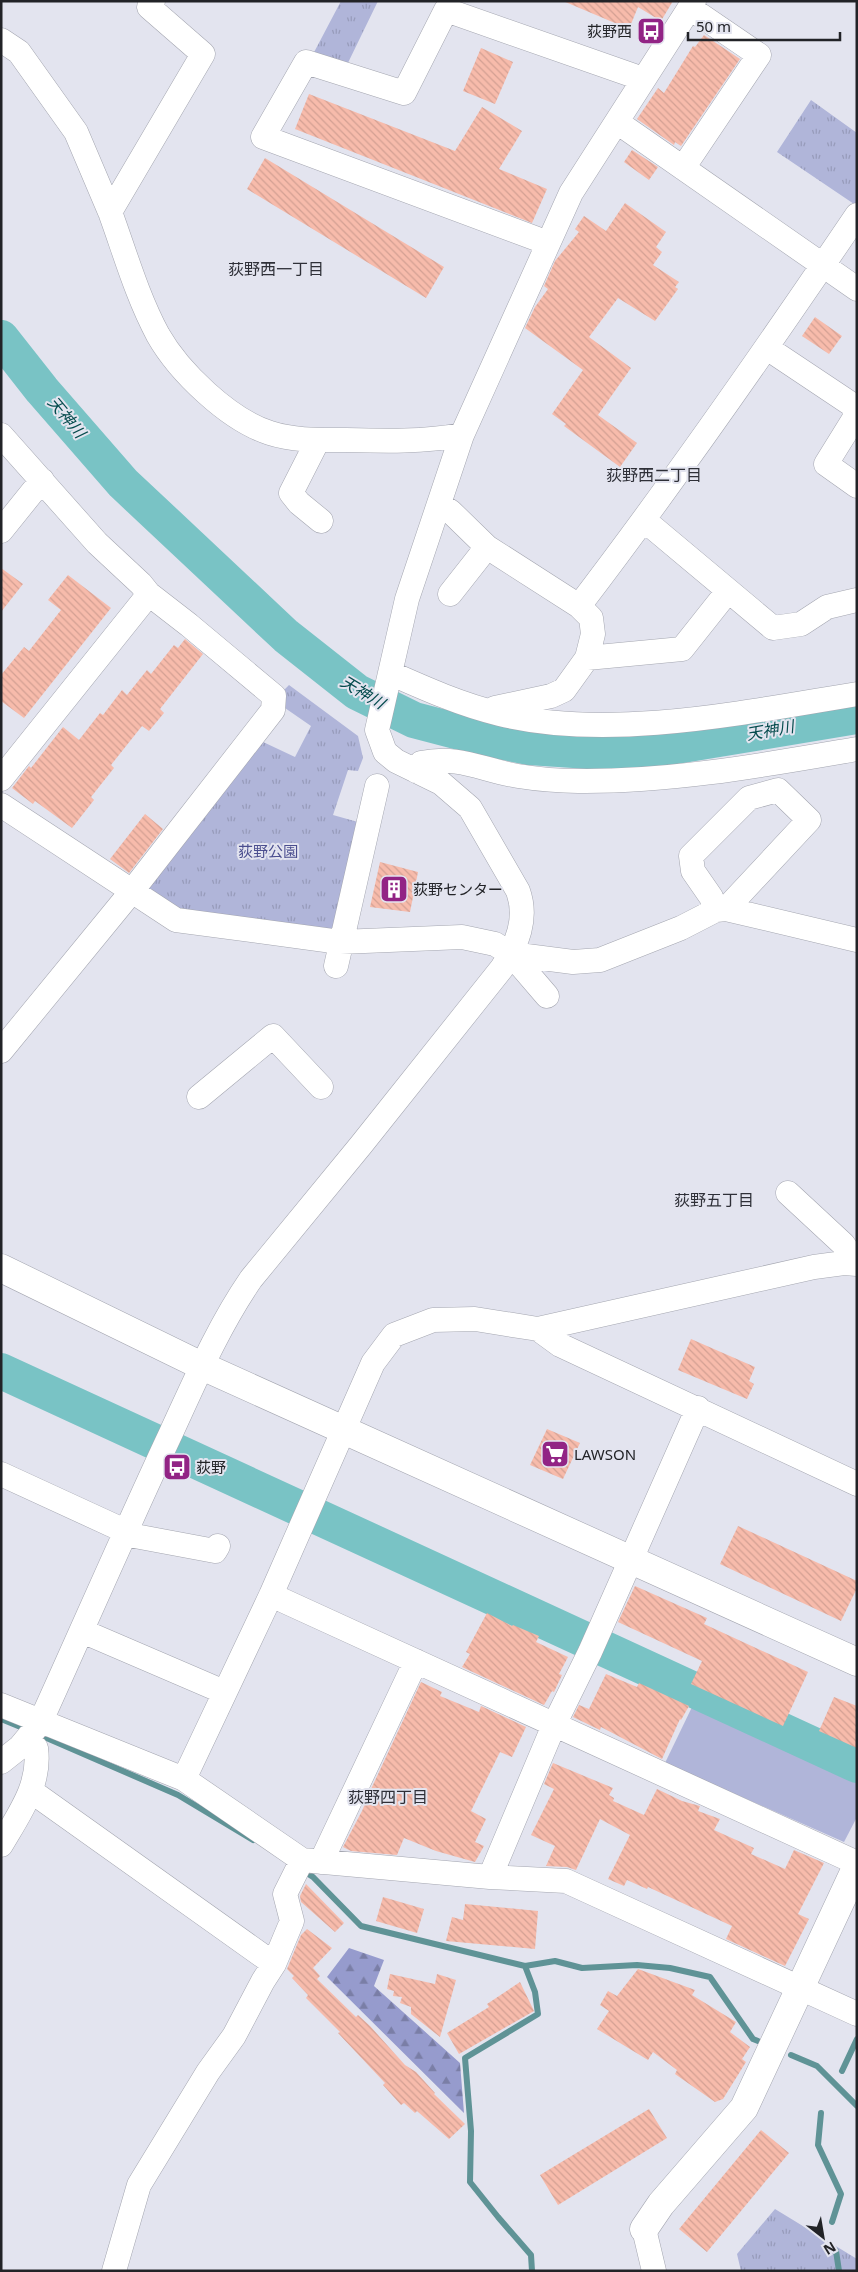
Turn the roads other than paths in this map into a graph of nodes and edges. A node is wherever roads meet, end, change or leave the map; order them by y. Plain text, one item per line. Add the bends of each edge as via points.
1 (147, 3) edge
2 (692, 4) edge
3 (1, 40) edge
4 (643, 79) junction
5 (617, 122) junction
6 (683, 168) junction
7 (110, 212) junction
8 (857, 215) edge
9 (548, 243) junction
10 (823, 265) junction
11 (857, 289) edge
12 (767, 348) junction
13 (857, 414) edge
14 (1, 435) edge
15 (462, 435) junction
16 (318, 440) junction
17 (42, 480) junction
18 (857, 486) edge
19 (439, 504) junction
20 (644, 520) junction
21 (321, 521) dead end
22 (1, 531) edge
23 (487, 547) junction
24 (728, 591) junction
25 (149, 594) junction
26 (450, 594) dead end
27 (857, 600) edge
28 (579, 606) junction
29 (587, 658) junction
30 (390, 673) junction
31 (857, 694) edge
32 (486, 710) junction
33 (857, 749) edge
34 (416, 771) junction
35 (1, 779) edge
36 (377, 786) dead end
37 (1, 805) edge
38 (132, 891) junction
39 (721, 910) junction
40 (857, 940) edge
41 (340, 942) junction
42 (511, 954) junction
43 (336, 966) dead end
44 (547, 996) dead end
45 (3, 1046) edge
46 (321, 1086) dead end
47 (199, 1097) dead end
48 (788, 1193) dead end
49 (857, 1264) edge
50 (1, 1268) edge
51 (538, 1329) junction
52 (202, 1366) junction
53 (698, 1408) junction
54 (345, 1429) junction
55 (1, 1474) edge
56 (857, 1484) edge
57 (124, 1533) junction
58 (218, 1546) dead end
59 (630, 1562) junction
60 (271, 1595) junction
61 (82, 1631) junction
62 (416, 1661) junction
63 (857, 1662) edge
64 (224, 1692) junction
65 (1, 1706) edge
66 (554, 1725) junction
67 (33, 1731) junction
68 (1, 1762) edge
69 (184, 1779) junction
70 (31, 1791) junction
71 (1, 1845) edge
72 (311, 1861) junction
73 (857, 1864) edge
74 (490, 1877) junction
75 (274, 1964) junction
76 (800, 1988) junction
77 (857, 2014) edge
78 (644, 2229) joint
79 (114, 2271) edge
80 (654, 2271) edge

1 - 7 street via 203,54
2 - 4 street
2 - 6 street via 759,54
3 - 7 street via 19,52 76,132
4 - 5 street
4 - 9 street via 446,10 404,93 306,62 263,137
5 - 6 street
5 - 9 street via 571,193
6 - 10 street
7 - 16 street via 158,335 176,362 221,404 269,433 296,440
8 - 10 street
9 - 15 street
10 - 11 street
10 - 12 street
12 - 13 street via 851,404
12 - 20 street
13 - 18 street via 826,464
14 - 17 street
15 - 16 street via 427,441
15 - 19 street
16 - 21 street via 291,493 294,509
17 - 22 street
17 - 25 street via 97,543
19 - 23 street
19 - 30 street via 407,600
20 - 24 street
20 - 28 street
23 - 26 street
23 - 28 street
24 - 27 street via 773,628 801,624 827,607
24 - 29 street via 682,649
25 - 35 street
25 - 38 street via 274,696 273,710
28 - 29 street via 591,618 593,634
29 - 32 street via 564,690 551,696
30 - 32 street via 447,698
30 - 34 street via 377,730 385,752
31 - 32 street via 627,725 555,723
33 - 34 street via 661,779 566,780 517,775 454,760 421,763
34 - 42 street via 441,783 470,808 518,891 523,904 522,921 520,935
36 - 41 street
37 - 38 street
38 - 41 street via 176,920
38 - 45 street
39 - 39 street via 693,871 691,856 749,798 778,790 809,820
39 - 40 street
39 - 42 street via 600,960 573,962
41 - 42 street via 462,937 495,944
41 - 43 street
42 - 44 street
42 - 52 street via 361,1146 251,1279 235,1302
46 - 47 street via 273,1036
48 - 49 street via 843,1244
49 - 51 street via 814,1267
50 - 52 street
51 - 53 street via 560,1345
51 - 54 street via 475,1319 433,1320 394,1335 373,1364
52 - 54 street
52 - 57 street
53 - 56 street
53 - 59 street
54 - 59 street
54 - 60 street
55 - 57 street
57 - 58 street via 215,1551
57 - 61 street
59 - 63 street
59 - 66 street
60 - 62 street
60 - 64 street
61 - 64 street
61 - 67 street
62 - 66 street
62 - 72 street
64 - 69 street
65 - 67 street
66 - 73 street
66 - 74 street
67 - 68 street
67 - 69 street
67 - 70 street via 38,1763
69 - 72 street
70 - 71 street
70 - 75 street
72 - 74 street
72 - 75 street via 285,1894 292,1921
73 - 76 street
74 - 76 street via 566,1881
75 - 79 street via 234,2036 208,2072 139,2185
76 - 77 street
76 - 78 street via 744,2108 661,2204
78 - 80 street

